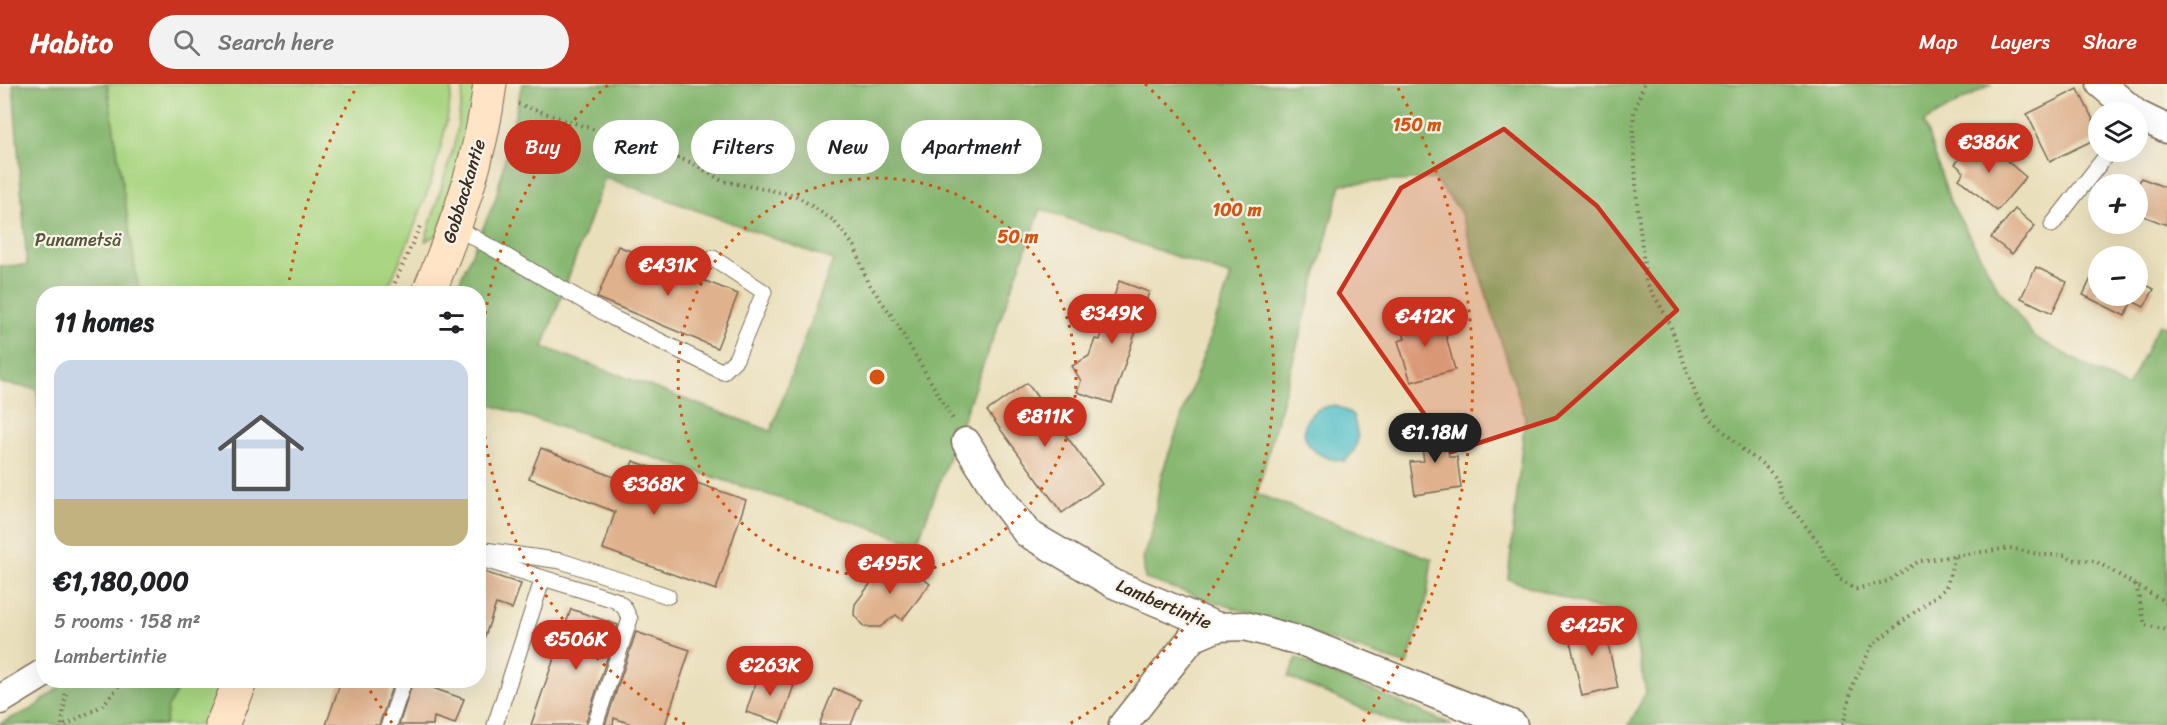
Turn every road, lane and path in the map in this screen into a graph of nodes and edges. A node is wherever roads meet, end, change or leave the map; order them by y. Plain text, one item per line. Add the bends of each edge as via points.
1 (1644, 84) edge
2 (2101, 84) edge
3 (499, 93) edge
4 (2121, 102) edge
5 (2148, 120) edge
6 (2167, 129) edge
7 (2101, 162) edge
8 (424, 217) dead end
9 (2052, 225) dead end
10 (456, 227) junction
11 (713, 258) dead end
12 (394, 286) edge
13 (431, 286) edge
14 (966, 442) joint
15 (486, 550) edge
16 (1955, 556) junction
17 (486, 560) edge
18 (543, 578) junction
19 (2136, 585) junction
20 (668, 596) dead end
21 (2167, 603) edge
22 (1218, 627) junction
23 (2167, 630) edge
24 (36, 678) edge
25 (66, 688) edge
26 (117, 688) edge
27 (237, 688) edge
28 (401, 688) edge
29 (0, 700) edge
30 (63, 725) edge
31 (222, 725) edge
32 (388, 725) edge
33 (495, 725) edge
34 (595, 725) edge
35 (1123, 725) edge
36 (1513, 725) edge
37 (1843, 725) edge

1 - 16 path via 1634,112 1633,130 1642,263 1646,282 1668,318 1707,415 1776,479 1781,495 1820,544 1839,579 1847,584 1856,589 1888,581 1919,561
2 - 4 street
3 - 10 street, Gobbackantie
3 - 14 path via 682,159 722,181 795,195 833,220 855,247 867,281
5 - 6 street
7 - 9 lane
8 - 12 path
10 - 11 lane via 613,318 723,372 736,359 764,291
10 - 13 street, Gobbackantie
14 - 22 street, Lambertintie via 1027,533 1114,584
15 - 20 lane via 561,561
16 - 19 path via 2010,548 2065,555 2074,560 2095,561
16 - 37 path via 1946,588 1873,644 1852,684
17 - 18 lane
18 - 33 lane
18 - 34 lane via 615,600 630,619
19 - 21 path
19 - 23 path via 2145,625
22 - 35 street via 1192,638
22 - 36 street, Lambertintie via 1245,626 1304,642
24 - 29 street
25 - 30 path
26 - 30 path via 102,706
27 - 31 street
28 - 32 lane

